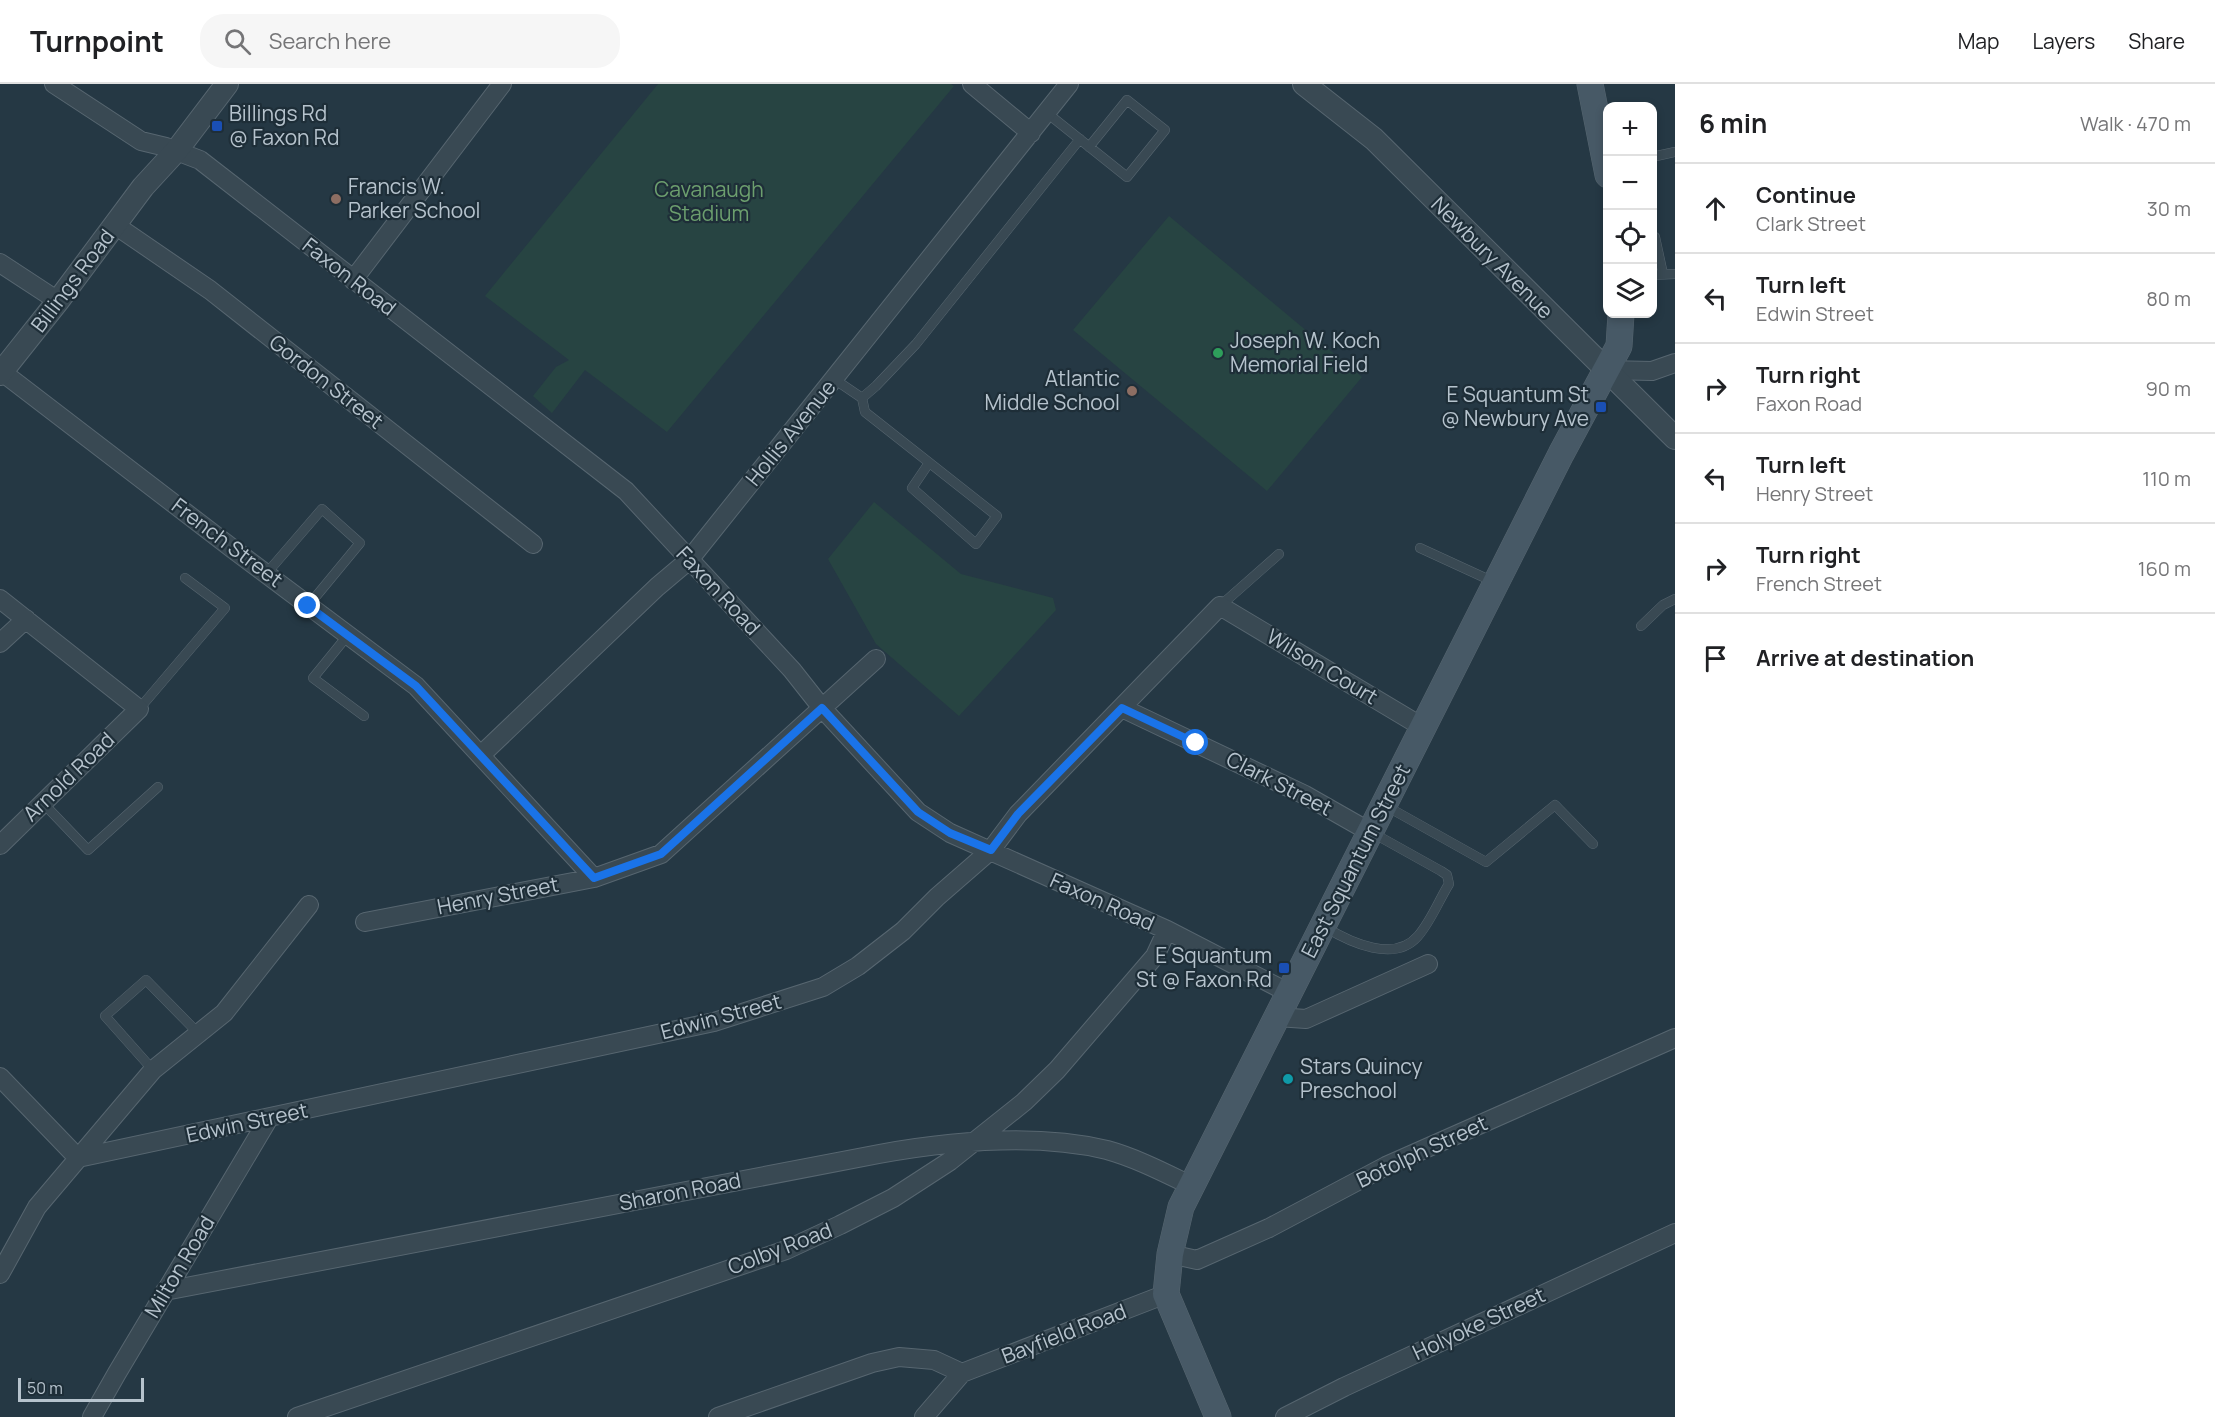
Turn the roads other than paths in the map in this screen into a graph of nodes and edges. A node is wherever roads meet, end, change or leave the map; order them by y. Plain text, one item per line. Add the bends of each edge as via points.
1 (54, 84) edge
2 (209, 84) edge
3 (227, 84) edge
4 (502, 84) edge
5 (972, 84) edge
6 (1070, 84) edge
7 (1304, 84) edge
8 (1590, 84) edge
9 (1047, 113) junction
10 (1031, 133) junction
11 (1080, 139) junction
12 (1089, 147) junction
13 (172, 148) junction
14 (1675, 152) edge
15 (1604, 156) edge
16 (1657, 156) edge
17 (115, 225) junction
18 (1657, 246) edge
19 (0, 263) edge
20 (1663, 274) junction
21 (1675, 274) edge
22 (1657, 275) edge
23 (353, 280) junction
24 (58, 301) junction
25 (1621, 318) edge
26 (1675, 363) edge
27 (1606, 370) junction
28 (1, 373) edge
29 (834, 379) junction
30 (862, 398) junction
31 (1675, 438) edge
32 (929, 463) junction
33 (532, 544) dead end
34 (1420, 548) dead end
35 (1279, 554) dead end
36 (689, 560) junction
37 (267, 574) junction
38 (185, 578) dead end
39 (1497, 583) junction
40 (0, 599) edge
41 (1675, 599) edge
42 (308, 606) junction
43 (1220, 606) junction
44 (26, 619) junction
45 (1641, 626) dead end
46 (348, 635) junction
47 (0, 643) edge
48 (876, 659) dead end
49 (822, 708) junction
50 (1122, 708) junction
51 (139, 710) junction
52 (364, 716) dead end
53 (1424, 728) junction
54 (482, 755) junction
55 (158, 787) dead end
56 (43, 803) junction
57 (1384, 805) junction
58 (1371, 832) junction
59 (1593, 844) dead end
60 (0, 845) edge
61 (991, 850) junction
62 (594, 878) junction
63 (309, 905) dead end
64 (365, 922) dead end
65 (1323, 926) junction
66 (1167, 930) junction
67 (1428, 964) dead end
68 (1289, 993) junction
69 (1277, 1017) junction
70 (198, 1033) junction
71 (1675, 1038) edge
72 (153, 1070) junction
73 (0, 1077) edge
74 (269, 1118) junction
75 (973, 1142) junction
76 (78, 1158) junction
77 (1192, 1186) junction
78 (1675, 1233) edge
79 (1170, 1254) junction
80 (0, 1274) edge
81 (165, 1291) junction
82 (1166, 1294) junction
83 (962, 1373) junction
84 (92, 1417) edge
85 (297, 1417) edge
86 (718, 1417) edge
87 (924, 1417) edge
88 (1218, 1417) edge
89 (1285, 1417) edge

1 - 13 street, Faxon Road via 141,141
2 - 13 street, Billings Road
3 - 13 street, Billings Road
4 - 23 street
5 - 10 street
6 - 9 street, Hollis Avenue
7 - 27 street, Newbury Avenue via 1374,139
8 - 15 main road
9 - 10 street, Hollis Avenue
9 - 11 lane
10 - 29 street, Hollis Avenue
11 - 12 lane
11 - 30 lane via 916,344
12 - 12 lane via 1127,177 1165,130 1127,100
13 - 17 street, Billings Road
13 - 23 street, Faxon Road via 200,160
14 - 16 lane
17 - 24 street, Billings Road
17 - 33 street, Gordon Street via 210,290
18 - 20 lane
19 - 24 street
20 - 21 lane
20 - 22 lane
23 - 36 street, Faxon Road via 626,491
24 - 28 street, Billings Road
25 - 27 main road, East Squantum Street via 1618,346
26 - 27 street via 1652,371
27 - 31 street, Newbury Avenue
27 - 39 main road, East Squantum Street
28 - 37 street, French Street
29 - 30 lane
29 - 36 street, Hollis Avenue
30 - 32 lane via 865,412
32 - 32 lane via 997,516 976,544 912,488
34 - 39 lane
35 - 43 lane
36 - 49 street, Faxon Road via 792,670
36 - 54 street, Hollis Avenue
37 - 42 street, French Street
37 - 42 lane via 322,509 360,543
38 - 51 lane via 225,608
39 - 53 main road, East Squantum Street
40 - 44 street
41 - 45 lane
42 - 46 street, French Street
43 - 50 street, Edwin Street
43 - 53 street, Wilson Court
44 - 47 street
44 - 51 street
46 - 52 lane via 313,678
46 - 54 street, French Street via 416,686
48 - 49 street, Henry Street
49 - 61 street, Faxon Road via 918,812 950,833
49 - 62 street, Henry Street via 661,854
50 - 58 street, Clark Street via 1305,795
50 - 61 street, Edwin Street via 1018,814
51 - 56 street, Arnold Road
53 - 57 main road, East Squantum Street
54 - 62 street, French Street
55 - 56 lane via 88,850
56 - 60 street, Arnold Road
57 - 58 main road, East Squantum Street
57 - 59 lane via 1486,862 1555,805
58 - 65 main road, East Squantum Street
58 - 65 lane via 1448,875 1449,884 1420,934 1402,949 1354,942
61 - 66 street, Faxon Road
61 - 74 street, Edwin Street via 903,931 823,987 714,1022
62 - 64 street, Henry Street
63 - 70 street via 224,1013
65 - 68 main road, East Squantum Street
66 - 68 street, Faxon Road
66 - 75 street, Colby Road via 1155,956 1057,1070
67 - 69 street via 1306,1019
68 - 69 main road, East Squantum Street
69 - 77 main road, East Squantum Street
70 - 72 street
70 - 72 lane via 146,980 105,1016
71 - 79 street, Botolph Street via 1386,1166 1269,1228 1197,1260
72 - 76 street
73 - 76 street
74 - 76 street, Edwin Street
74 - 81 street, Milton Road
75 - 77 street, Sharon Road via 1056,1142 1110,1151
75 - 81 street, Sharon Road via 879,1154
75 - 85 street, Colby Road via 893,1198 786,1250
76 - 80 street via 37,1207
77 - 79 main road, East Squantum Street via 1181,1207
78 - 89 street, Holyoke Street
79 - 82 main road, East Squantum Street
81 - 84 street, Milton Road
82 - 83 street, Bayfield Road
82 - 88 main road, East Squantum Street
83 - 86 street via 934,1360 899,1357
83 - 87 street

